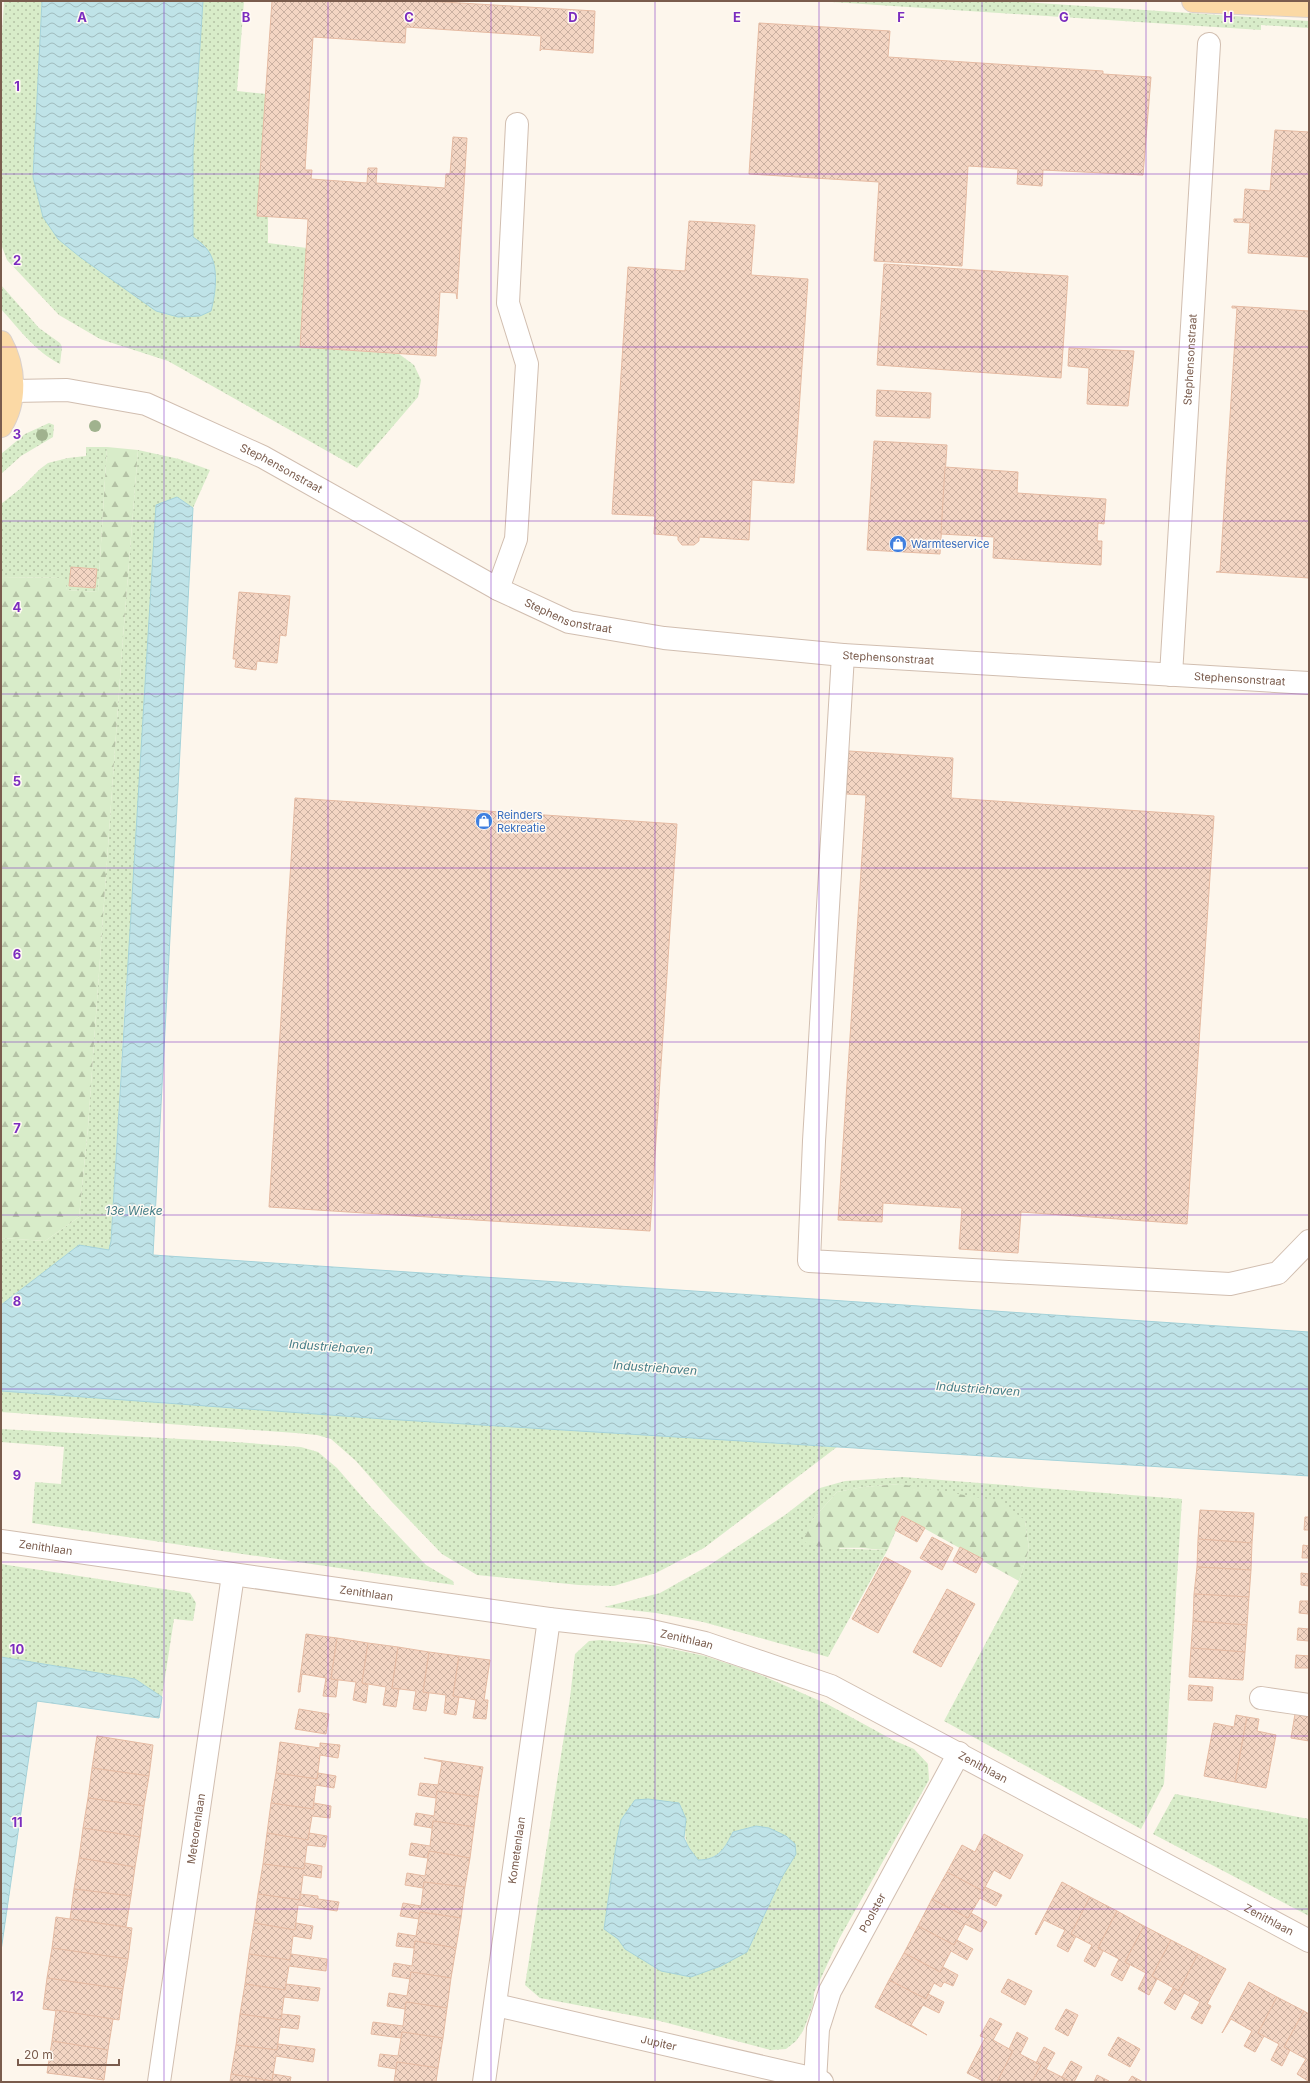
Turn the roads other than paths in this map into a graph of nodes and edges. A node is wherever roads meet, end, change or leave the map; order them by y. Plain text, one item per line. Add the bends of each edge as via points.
1 (1193, 1) edge
2 (1309, 6) edge
3 (1209, 44) dead end
4 (518, 124) dead end
5 (1, 342) edge
6 (13, 391) junction
7 (1, 426) edge
8 (498, 589) junction
9 (843, 655) junction
10 (1171, 675) junction
11 (1309, 683) edge
12 (1309, 1241) edge
13 (1, 1541) edge
14 (233, 1575) junction
15 (549, 1619) junction
16 (1261, 1698) dead end
17 (1309, 1705) edge
18 (959, 1753) junction
19 (1309, 1941) edge
20 (496, 2005) junction
21 (817, 2081) edge
22 (159, 2082) edge
23 (484, 2082) edge

1 - 2 main road
3 - 10 street, Stephensonstraat
4 - 8 street via 508,303 527,364 516,540
5 - 6 main road via 9,358
6 - 7 main road via 6,418
6 - 8 street, Stephensonstraat via 67,390 146,404 263,457
8 - 9 street, Stephensonstraat via 570,622 664,638
9 - 10 street, Stephensonstraat
9 - 12 street via 809,1261 1230,1284 1278,1273
10 - 11 street, Stephensonstraat
13 - 14 street, Zenithlaan
14 - 15 street, Zenithlaan
14 - 22 street, Meteorenlaan
15 - 18 street, Zenithlaan via 648,1630 705,1643 831,1686
15 - 20 street, Kometenlaan
16 - 17 street
18 - 19 street, Zenithlaan
18 - 21 street, Poolster via 830,1991 818,2029
20 - 21 street, Jupiter
20 - 23 street, Kometenlaan

